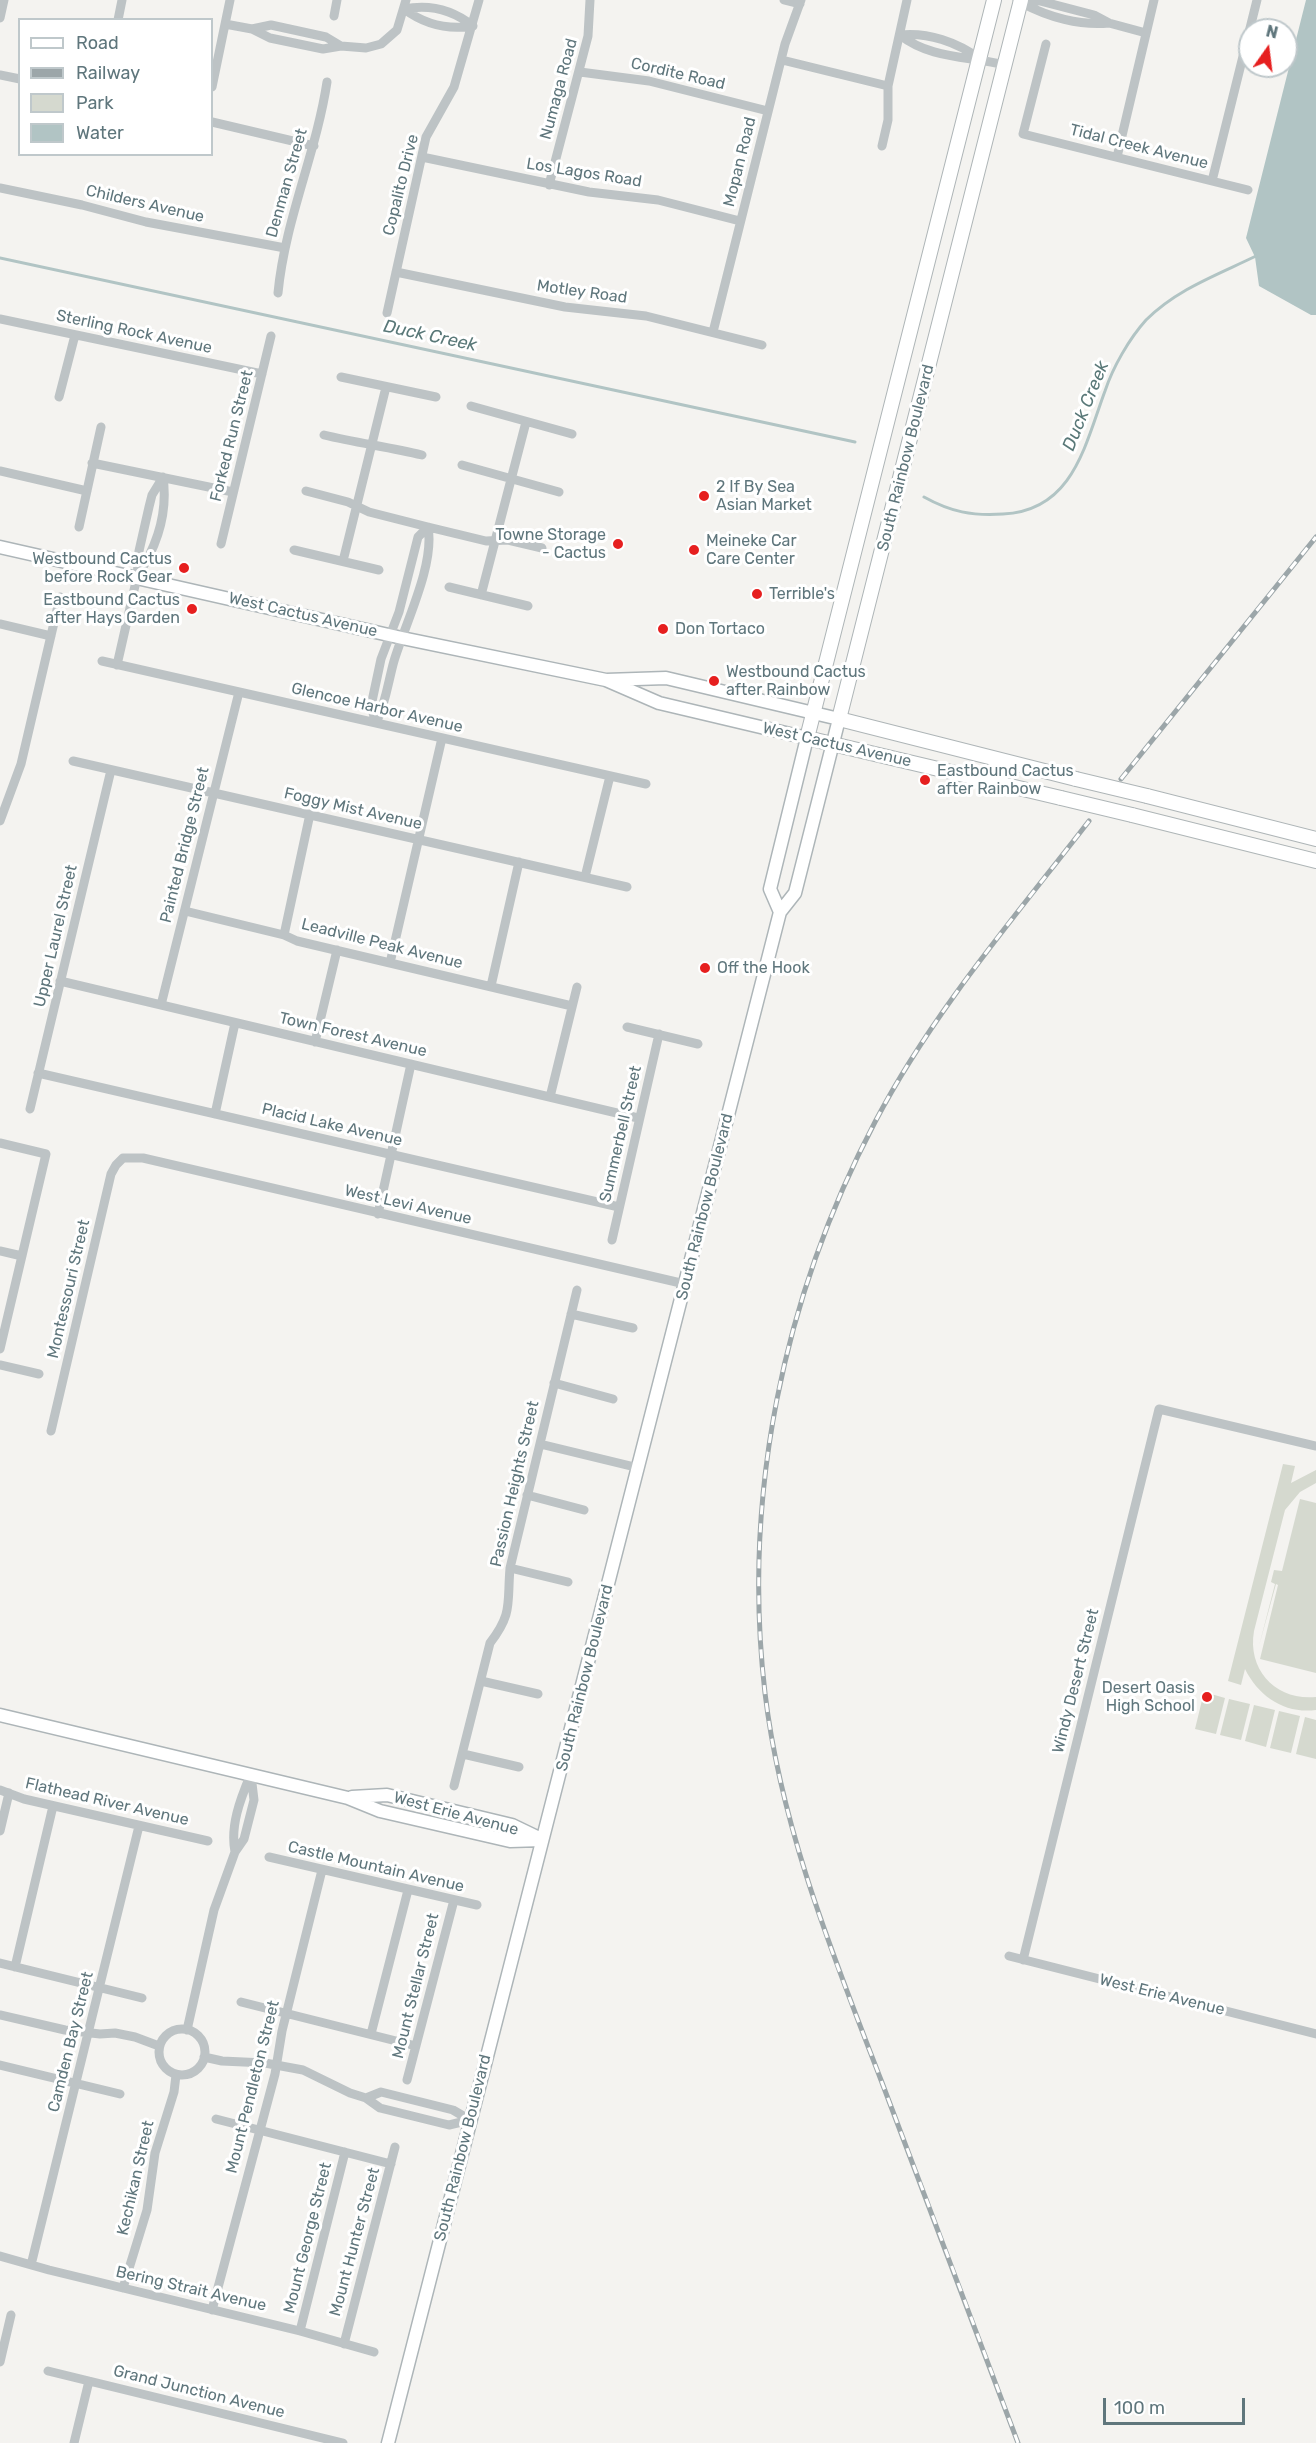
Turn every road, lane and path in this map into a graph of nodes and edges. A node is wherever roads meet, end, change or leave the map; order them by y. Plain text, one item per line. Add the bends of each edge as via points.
1 (4, 0) edge
2 (122, 0) edge
3 (230, 0) edge
4 (337, 0) edge
5 (479, 0) edge
6 (590, 0) edge
7 (784, 0) edge
8 (907, 0) edge
9 (994, 0) edge
10 (1018, 0) edge
11 (1154, 0) edge
12 (1257, 0) edge
13 (801, 2) edge
14 (405, 4) edge
15 (334, 16) dead end
16 (0, 18) edge
17 (118, 18) edge
18 (225, 24) junction
19 (473, 27) junction
20 (1146, 33) junction
21 (900, 36) junction
22 (1046, 44) dead end
23 (980, 58) junction
24 (782, 60) junction
25 (1005, 65) junction
26 (580, 72) junction
27 (0, 75) edge
28 (18, 79) edge
29 (213, 82) edge
30 (327, 82) dead end
31 (888, 86) junction
32 (768, 111) junction
33 (213, 122) edge
34 (314, 146) junction
35 (882, 146) dead end
36 (422, 157) junction
37 (1117, 157) junction
38 (1212, 181) junction
39 (549, 185) junction
40 (0, 188) edge
41 (1248, 190) dead end
42 (741, 221) junction
43 (285, 248) junction
44 (396, 272) junction
45 (278, 293) dead end
46 (387, 313) dead end
47 (0, 319) edge
48 (713, 332) junction
49 (75, 334) junction
50 (271, 336) dead end
51 (762, 345) dead end
52 (262, 374) junction
53 (340, 377) dead end
54 (386, 387) junction
55 (59, 397) dead end
56 (436, 397) dead end
57 (471, 406) dead end
58 (526, 422) junction
59 (101, 427) dead end
60 (572, 434) dead end
61 (324, 435) dead end
62 (371, 445) junction
63 (422, 455) dead end
64 (92, 462) junction
65 (462, 465) dead end
66 (0, 471) edge
67 (163, 477) junction
68 (511, 479) junction
69 (87, 491) junction
70 (306, 491) dead end
71 (233, 492) junction
72 (559, 492) dead end
73 (356, 506) junction
74 (79, 527) dead end
75 (428, 527) junction
76 (496, 541) junction
77 (221, 544) dead end
78 (0, 547) edge
79 (542, 548) dead end
80 (294, 550) dead end
81 (343, 561) junction
82 (379, 570) dead end
83 (137, 577) junction
84 (449, 587) dead end
85 (481, 594) junction
86 (60, 597) dead end
87 (528, 606) dead end
88 (0, 624) edge
89 (51, 636) junction
90 (396, 636) junction
91 (102, 661) dead end
92 (117, 665) junction
93 (606, 680) junction
94 (238, 692) junction
95 (813, 712) junction
96 (839, 719) junction
97 (376, 723) junction
98 (442, 738) junction
99 (807, 738) junction
100 (833, 744) junction
101 (73, 761) dead end
102 (111, 770) junction
103 (610, 776) junction
104 (646, 784) dead end
105 (214, 793) junction
106 (310, 814) junction
107 (0, 821) edge
108 (1316, 838) edge
109 (419, 839) junction
110 (1316, 861) edge
111 (519, 862) junction
112 (585, 877) junction
113 (627, 886) dead end
114 (185, 910) junction
115 (780, 912) junction
116 (284, 934) junction
117 (337, 950) junction
118 (390, 963) junction
119 (60, 981) junction
120 (491, 986) junction
121 (577, 987) dead end
122 (161, 1005) junction
123 (573, 1006) junction
124 (235, 1023) junction
125 (627, 1027) dead end
126 (659, 1034) junction
127 (315, 1042) junction
128 (698, 1044) dead end
129 (411, 1064) junction
130 (38, 1073) junction
131 (550, 1097) junction
132 (30, 1109) dead end
133 (215, 1114) junction
134 (638, 1118) junction
135 (0, 1143) edge
136 (391, 1154) junction
137 (123, 1158) joint
138 (619, 1207) junction
139 (378, 1214) junction
140 (612, 1239) dead end
141 (0, 1251) edge
142 (22, 1256) junction
143 (686, 1284) junction
144 (577, 1290) dead end
145 (571, 1314) junction
146 (633, 1328) dead end
147 (0, 1349) edge
148 (0, 1365) edge
149 (39, 1374) dead end
150 (554, 1383) junction
151 (613, 1399) dead end
152 (51, 1431) dead end
153 (540, 1444) junction
154 (1316, 1446) edge
155 (639, 1468) junction
156 (528, 1496) junction
157 (584, 1510) dead end
158 (510, 1568) junction
159 (568, 1582) dead end
160 (481, 1681) junction
161 (538, 1694) dead end
162 (0, 1715) edge
163 (463, 1754) junction
164 (519, 1767) dead end
165 (251, 1775) junction
166 (454, 1786) dead end
167 (5, 1792) edge
168 (53, 1806) junction
169 (139, 1826) junction
170 (0, 1831) edge
171 (542, 1840) junction
172 (208, 1841) dead end
173 (269, 1857) dead end
174 (322, 1870) junction
175 (408, 1890) junction
176 (454, 1900) junction
177 (477, 1905) dead end
178 (1009, 1956) dead end
179 (1023, 1960) junction
180 (0, 1963) edge
181 (15, 1967) junction
182 (99, 1988) junction
183 (142, 1998) dead end
184 (242, 2002) dead end
185 (287, 2013) junction
186 (0, 2015) edge
187 (187, 2030) junction
188 (88, 2033) junction
189 (371, 2034) junction
190 (1316, 2034) edge
191 (159, 2046) junction
192 (416, 2046) junction
193 (204, 2057) junction
194 (0, 2064) edge
195 (276, 2064) junction
196 (176, 2074) junction
197 (407, 2080) dead end
198 (76, 2083) junction
199 (120, 2094) dead end
200 (366, 2098) junction
201 (216, 2119) dead end
202 (470, 2120) junction
203 (259, 2130) junction
204 (395, 2147) dead end
205 (345, 2152) junction
206 (391, 2164) junction
207 (0, 2256) edge
208 (32, 2265) junction
209 (123, 2288) junction
210 (212, 2310) junction
211 (11, 2315) dead end
212 (300, 2331) junction
213 (2, 2343) edge
214 (344, 2344) junction
215 (374, 2352) dead end
216 (0, 2362) edge
217 (48, 2371) dead end
218 (89, 2381) junction
219 (297, 2432) junction
220 (74, 2443) edge
221 (294, 2443) edge
222 (343, 2443) edge
223 (388, 2443) edge

1 - 16 street
2 - 17 street
3 - 18 street
4 - 15 street
5 - 19 street, Copalito Drive
6 - 26 street, Numaga Road
7 - 13 street
8 - 21 street
9 - 23 main road, South Rainbow Boulevard
10 - 20 street via 1041,1
10 - 25 main road, South Rainbow Boulevard
11 - 20 street
12 - 38 street
13 - 24 street, Mopan Road
14 - 18 street via 398,30 381,44 366,48 341,46 326,37 271,24 252,29
14 - 19 street via 459,15
14 - 19 street via 417,19 455,29
18 - 29 street
19 - 36 street, Copalito Drive via 454,87 426,137
20 - 37 street
21 - 23 street via 917,33 961,45
21 - 31 street
22 - 37 street, Tidal Creek Avenue via 1023,134
23 - 25 street
23 - 95 main road, South Rainbow Boulevard
24 - 31 street
24 - 32 street, Mopan Road
25 - 96 main road, South Rainbow Boulevard
26 - 32 street, Cordite Road via 649,81
26 - 39 street, Numaga Road
27 - 28 street
30 - 34 street, Denman Street
31 - 35 street via 888,120
32 - 42 street, Mopan Road
33 - 34 street
34 - 43 street, Denman Street
36 - 39 street, Los Lagos Road
36 - 44 street, Copalito Drive
37 - 38 street, Tidal Creek Avenue
38 - 41 street, Tidal Creek Avenue
39 - 42 street, Los Lagos Road via 631,195
40 - 43 street, Childers Avenue via 137,220
42 - 48 street, Mopan Road
43 - 45 street, Denman Street
44 - 46 street, Copalito Drive
44 - 48 street, Motley Road via 565,308 620,312
47 - 49 street, Sterling Rock Avenue
48 - 51 street, Motley Road
49 - 52 street, Sterling Rock Avenue
49 - 55 street
50 - 52 street, Forked Run Street
52 - 71 street, Forked Run Street
53 - 54 street
54 - 56 street
54 - 62 street
57 - 58 street
58 - 60 street
58 - 68 street
59 - 64 street
61 - 62 street
62 - 63 street
62 - 73 street
64 - 67 street
64 - 69 street
65 - 68 street
66 - 69 street
67 - 71 street
67 - 83 street via 152,495
67 - 83 street via 166,499 155,543
68 - 72 street
68 - 76 street
69 - 74 street
70 - 73 street
71 - 77 street, Forked Run Street
73 - 75 street
73 - 81 street
75 - 76 street
75 - 90 street via 418,537
75 - 90 street via 430,540 411,615
76 - 79 street
76 - 85 street
78 - 83 street, West Cactus Avenue
80 - 81 street
81 - 82 street
83 - 90 street, West Cactus Avenue
83 - 92 street
84 - 85 street
85 - 87 street
86 - 89 street
88 - 89 street
89 - 107 street via 18,773
90 - 93 street, West Cactus Avenue
90 - 97 street via 384,708
90 - 97 street via 381,659 371,706
91 - 92 street, Glencoe Harbor Avenue
92 - 94 street, Glencoe Harbor Avenue
93 - 95 street, West Cactus Avenue via 666,678
93 - 99 street, West Cactus Avenue via 659,703
94 - 97 street, Glencoe Harbor Avenue
94 - 105 street, Painted Bridge Street
95 - 96 street, West Cactus Avenue
95 - 99 main road, South Rainbow Boulevard
96 - 100 street, South Rainbow Boulevard
96 - 108 main road, West Cactus Avenue, bridge
97 - 98 street, Glencoe Harbor Avenue
98 - 103 street, Glencoe Harbor Avenue
98 - 109 street
99 - 100 main road, West Cactus Avenue
99 - 115 street, South Rainbow Boulevard via 770,889
100 - 110 main road, West Cactus Avenue, bridge
100 - 115 street, South Rainbow Boulevard via 795,893
101 - 102 street, Foggy Mist Avenue
102 - 105 street, Foggy Mist Avenue
102 - 119 street, Upper Laurel Street
103 - 104 street, Glencoe Harbor Avenue
103 - 112 street
105 - 106 street, Foggy Mist Avenue
105 - 114 street, Painted Bridge Street
106 - 109 street, Foggy Mist Avenue
106 - 116 street
109 - 111 street, Foggy Mist Avenue
109 - 118 street
111 - 112 street, Foggy Mist Avenue
111 - 120 street
112 - 113 street, Foggy Mist Avenue
114 - 116 street, Leadville Peak Avenue
114 - 122 street, Painted Bridge Street
115 - 143 street, South Rainbow Boulevard
116 - 117 street, Leadville Peak Avenue
117 - 118 street, Leadville Peak Avenue
117 - 127 street
118 - 120 street, Leadville Peak Avenue
119 - 122 street, Town Forest Avenue
119 - 130 street, Upper Laurel Street
120 - 123 street, Leadville Peak Avenue
121 - 123 street
122 - 124 street, Town Forest Avenue
123 - 131 street
124 - 127 street, Town Forest Avenue
124 - 133 street
125 - 126 street
126 - 128 street
126 - 134 street, Summerbell Street
127 - 129 street, Town Forest Avenue
129 - 131 street, Town Forest Avenue
129 - 136 street
130 - 132 street, Upper Laurel Street
130 - 133 street, Placid Lake Avenue
131 - 134 street, Town Forest Avenue
133 - 136 street, Placid Lake Avenue
134 - 138 street, Summerbell Street
135 - 142 street via 45,1154
136 - 138 street, Placid Lake Avenue
136 - 139 street
137 - 139 street, West Levi Avenue via 143,1158
137 - 152 street, Montessouri Street via 111,1174
138 - 140 street, Summerbell Street
139 - 143 street, West Levi Avenue
141 - 142 street
142 - 147 street
143 - 155 street, South Rainbow Boulevard
144 - 145 street, Passion Heights Street
145 - 146 street
145 - 150 street, Passion Heights Street
148 - 149 street
150 - 151 street
150 - 153 street, Passion Heights Street
153 - 155 street
153 - 156 street, Passion Heights Street
154 - 179 street, Windy Desert Street via 1159,1409
155 - 171 street, South Rainbow Boulevard
156 - 157 street
156 - 158 street, Passion Heights Street
158 - 159 street
158 - 160 street, Passion Heights Street via 508,1612 490,1643
160 - 161 street
160 - 163 street, Passion Heights Street
162 - 165 street, West Erie Avenue
163 - 164 street
163 - 166 street, Passion Heights Street
165 - 171 street, West Erie Avenue via 348,1798 380,1811 510,1841
165 - 187 street via 241,1797 232,1837 235,1852 214,1910
167 - 168 street, Flathead River Avenue
167 - 170 street
168 - 169 street, Flathead River Avenue
168 - 181 street
169 - 172 street, Flathead River Avenue
169 - 182 street, Camden Bay Street
171 - 202 street, South Rainbow Boulevard
173 - 174 street, Castle Mountain Avenue
174 - 175 street, Castle Mountain Avenue
174 - 185 street, Mount Pendleton Street
175 - 176 street, Castle Mountain Avenue
175 - 189 street
176 - 177 street, Castle Mountain Avenue
176 - 192 street, Mount Stellar Street
178 - 179 street, West Erie Avenue
179 - 190 street, West Erie Avenue
180 - 181 street
181 - 182 street
182 - 183 street
182 - 188 street, Camden Bay Street
184 - 185 street
185 - 189 street
185 - 195 street, Mount Pendleton Street
186 - 188 street
187 - 191 street via 173,2031
187 - 193 street via 203,2043
188 - 191 street via 115,2033
188 - 198 street, Camden Bay Street
189 - 192 street
191 - 196 street via 164,2067
192 - 197 street, Mount Stellar Street
193 - 195 street
193 - 196 street via 197,2070
194 - 198 street
195 - 200 street via 303,2070
195 - 203 street, Mount Pendleton Street
196 - 209 street, Kechikan Street via 155,2153 147,2210
198 - 199 street
198 - 208 street, Camden Bay Street
200 - 202 street via 380,2108 449,2125
200 - 202 street via 381,2092 453,2110
201 - 203 street
202 - 223 street, South Rainbow Boulevard
203 - 205 street
203 - 210 street, Mount Pendleton Street
204 - 206 street, Mount Hunter Street
205 - 206 street
205 - 212 street, Mount George Street
206 - 214 street, Mount Hunter Street
207 - 208 street, Bering Strait Avenue
208 - 209 street, Bering Strait Avenue
209 - 210 street, Bering Strait Avenue
210 - 212 street, Bering Strait Avenue
211 - 213 street
212 - 214 street, Bering Strait Avenue
213 - 216 street
214 - 215 street, Bering Strait Avenue
217 - 218 street, Grand Junction Avenue
218 - 219 street, Grand Junction Avenue
218 - 220 street
219 - 221 street
219 - 222 street, Grand Junction Avenue

